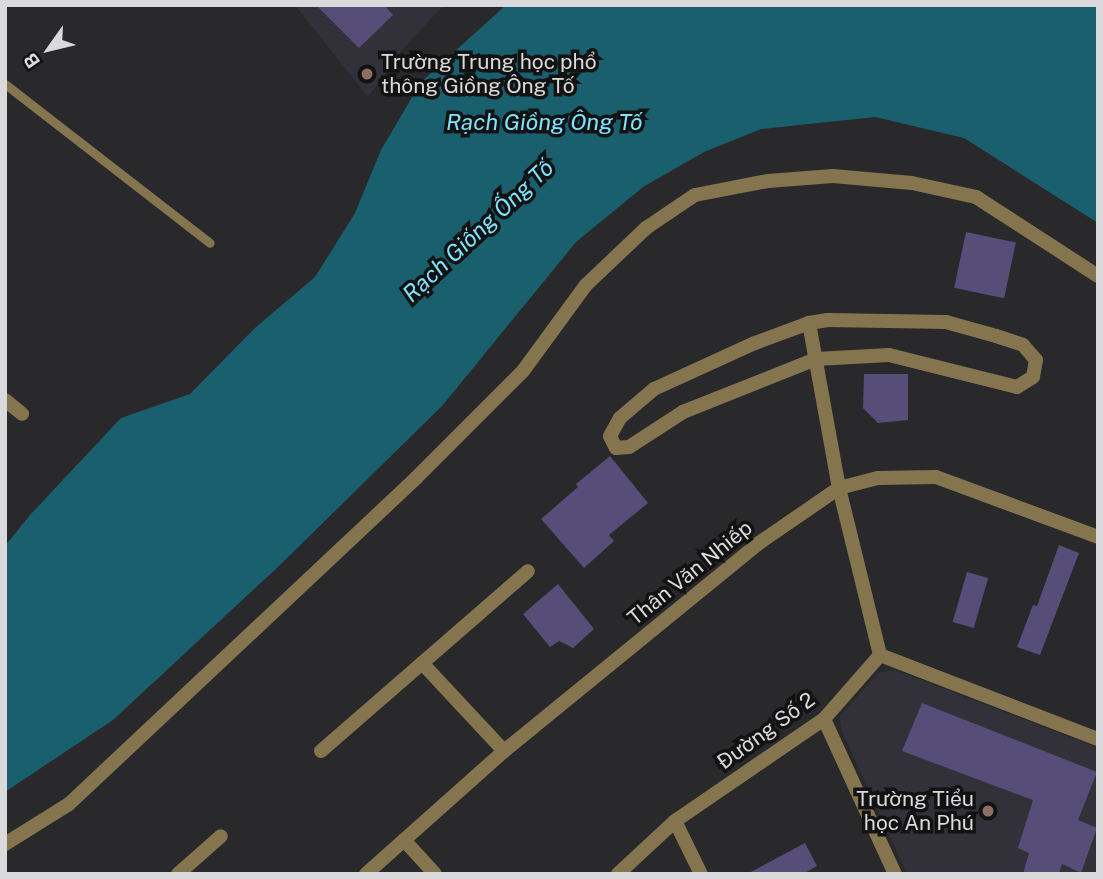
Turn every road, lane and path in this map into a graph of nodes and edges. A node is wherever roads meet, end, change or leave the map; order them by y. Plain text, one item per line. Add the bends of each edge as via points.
1 (5, 84) edge
2 (210, 243) dead end
3 (1098, 276) edge
4 (809, 323) junction
5 (816, 359) junction
6 (5, 400) edge
7 (22, 414) dead end
8 (839, 488) junction
9 (1098, 537) edge
10 (528, 571) dead end
11 (880, 654) junction
12 (422, 663) junction
13 (824, 719) junction
14 (1098, 738) edge
15 (321, 751) dead end
16 (505, 751) junction
17 (675, 821) junction
18 (221, 836) dead end
19 (404, 840) junction
20 (5, 844) edge
21 (178, 874) edge
22 (366, 874) edge
23 (435, 874) edge
24 (618, 874) edge
25 (701, 874) edge
26 (895, 874) edge

1 - 2 lane
3 - 20 street via 976,197 912,183 833,176 768,181 695,195 646,228 586,285 523,371 416,478 69,804
4 - 5 street
4 - 5 street via 654,389 620,418 610,436 616,448 629,447 683,412
4 - 5 street via 946,322 1023,345 1036,360 1033,377 1017,387 889,355
5 - 8 street
6 - 7 street
8 - 9 street, Thân Văn Nhiếp via 878,478 936,477
8 - 11 street
8 - 16 street, Thân Văn Nhiếp via 759,543
10 - 12 street
11 - 13 street, Đường Số 2
11 - 14 street
12 - 15 street
12 - 16 street
13 - 17 street, Đường Số 2
13 - 26 street
16 - 19 street, Thân Văn Nhiếp
17 - 24 street, Đường Số 2
17 - 25 street
18 - 21 street
19 - 22 street, Thân Văn Nhiếp
19 - 23 street

